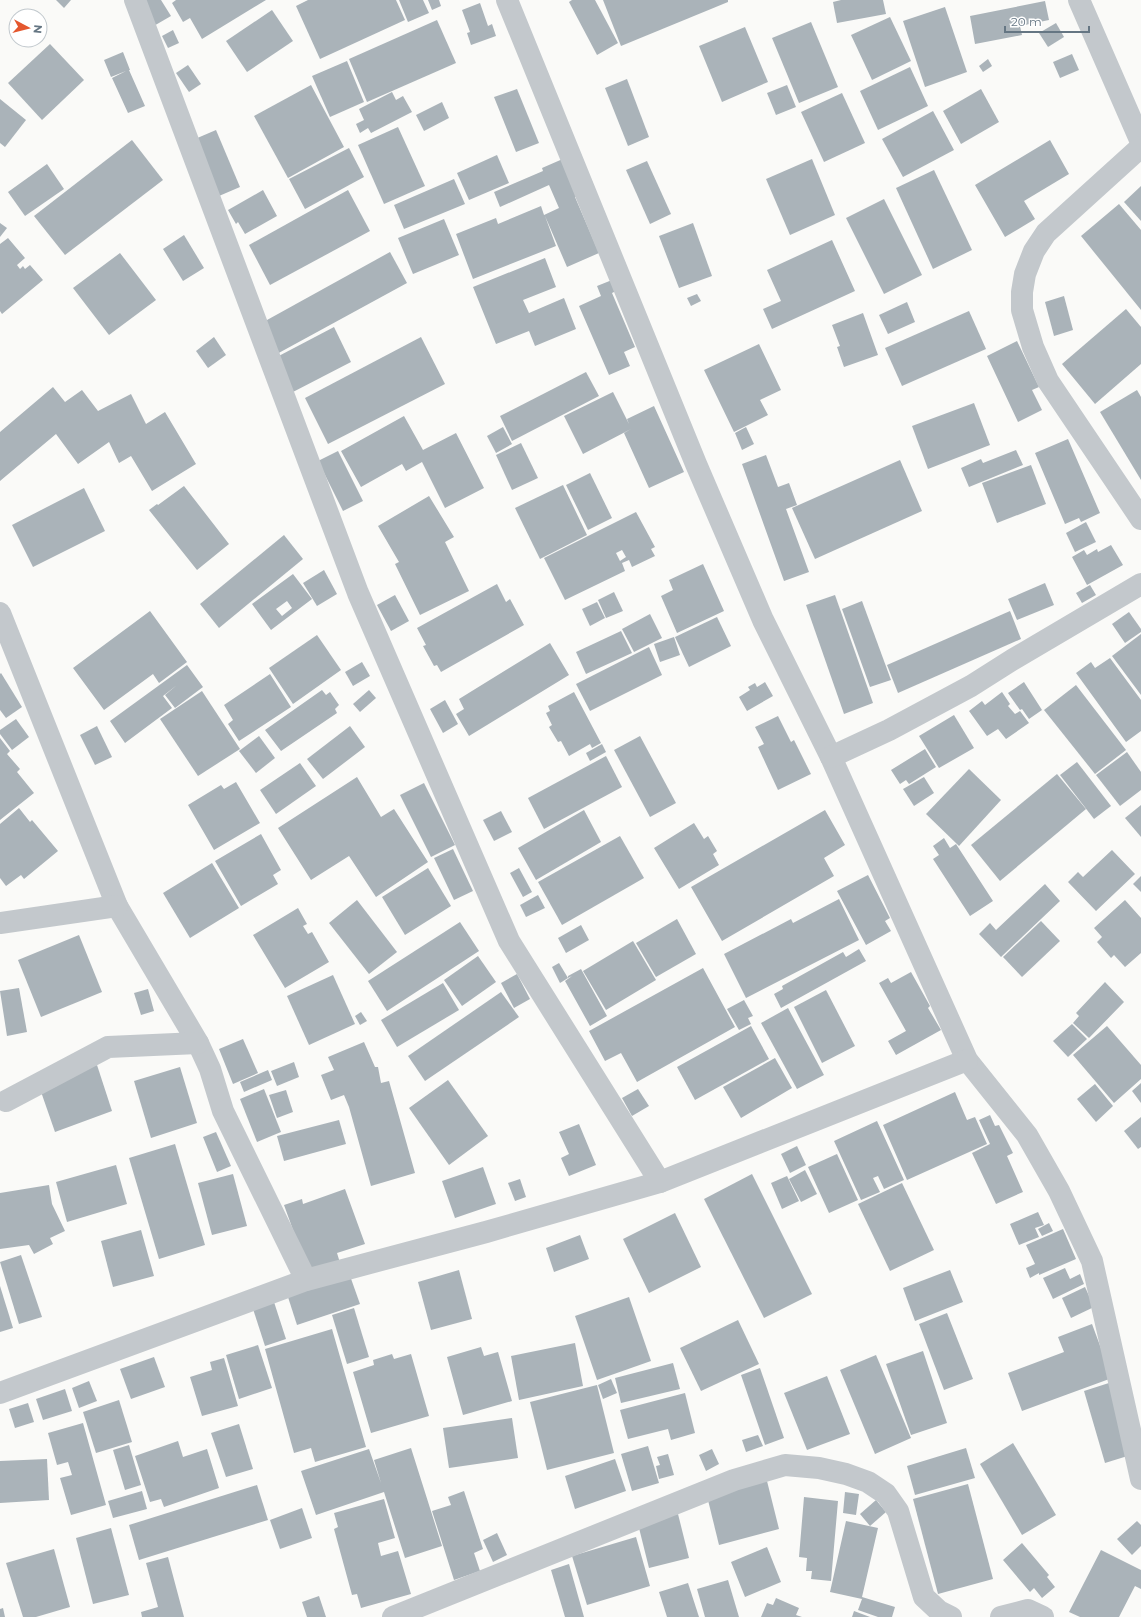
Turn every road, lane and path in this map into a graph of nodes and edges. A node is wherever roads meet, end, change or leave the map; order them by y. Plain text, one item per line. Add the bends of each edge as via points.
1 (135, 0) edge
2 (507, 0) edge
3 (1079, 0) edge
4 (1141, 142) edge
5 (1141, 147) edge
6 (1141, 519) edge
7 (1141, 584) edge
8 (0, 614) edge
9 (831, 757) junction
10 (116, 906) junction
11 (0, 923) edge
12 (198, 1043) junction
13 (967, 1060) junction
14 (6, 1101) dead end
15 (660, 1182) junction
16 (306, 1280) junction
17 (0, 1393) edge
18 (1141, 1479) edge
19 (393, 1617) edge
20 (951, 1617) edge
21 (1001, 1617) edge
22 (1043, 1617) edge

1 - 15 street via 358,593 509,941
2 - 9 street via 696,464 763,620
3 - 4 street
5 - 6 street via 1046,233 1034,252 1025,274 1022,292 1022,310 1033,347 1048,381
7 - 9 street via 971,686 889,730
8 - 10 street
9 - 13 street
10 - 11 street
10 - 12 street
12 - 14 street via 108,1047
12 - 16 street via 210,1069 223,1111
13 - 15 street
13 - 18 street via 1027,1135 1059,1192 1092,1261
15 - 16 street
16 - 17 street
19 - 20 street via 734,1480 785,1465 846,1474 868,1482 886,1494 898,1511 924,1597 939,1611
21 - 22 street via 1028,1610

